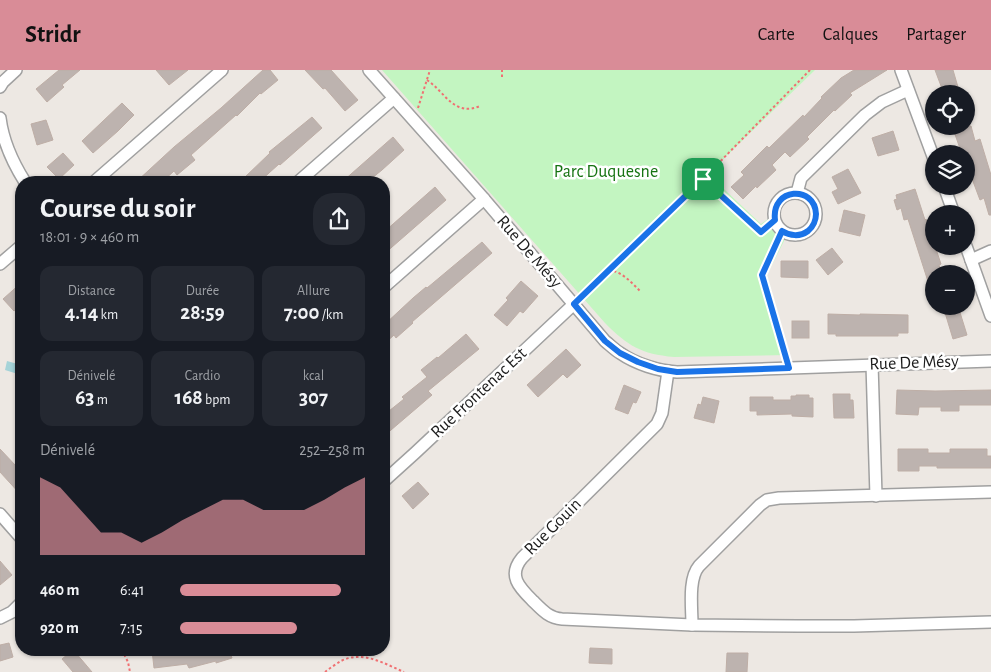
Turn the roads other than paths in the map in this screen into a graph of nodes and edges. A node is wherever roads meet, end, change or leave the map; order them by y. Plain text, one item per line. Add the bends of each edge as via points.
1 (16, 70) edge
2 (222, 70) edge
3 (369, 70) edge
4 (901, 70) edge
5 (0, 87) edge
6 (908, 90) junction
7 (394, 98) junction
8 (0, 118) edge
9 (929, 145) edge
10 (21, 176) edge
11 (101, 176) edge
12 (305, 176) edge
13 (797, 193) junction
14 (484, 199) junction
15 (15, 251) edge
16 (991, 251) edge
17 (969, 255) edge
18 (971, 260) junction
19 (0, 264) edge
20 (390, 282) edge
21 (574, 304) junction
22 (991, 316) edge
23 (991, 361) edge
24 (872, 364) junction
25 (668, 371) junction
26 (390, 476) edge
27 (991, 492) edge
28 (876, 496) junction
29 (0, 514) edge
30 (15, 531) edge
31 (15, 609) edge
32 (0, 618) edge
33 (991, 622) edge
34 (692, 625) junction

1 - 5 street
2 - 11 street
3 - 7 street, Rue De Mésy
4 - 6 street
6 - 9 street
6 - 13 street via 882,102 865,115 801,178
7 - 12 street
7 - 14 street, Rue De Mésy
8 - 10 street via 9,152
13 - 13 street via 810,199 816,219 808,231 795,236 782,231 774,213 784,196
14 - 20 street
14 - 21 street, Rue De Mésy
15 - 19 street
16 - 18 street
17 - 18 street
18 - 22 street
21 - 25 street, Rue De Mésy via 605,341 620,353
21 - 26 street, Rue Frontenac Est
23 - 24 street, Rue De Mésy
24 - 25 street, Rue De Mésy
24 - 28 street
25 - 34 street, Rue Gouin via 662,413 657,424 522,558 515,575 524,592 555,618
27 - 28 street
28 - 34 street via 779,498 763,502 694,572
29 - 30 street
31 - 32 street
33 - 34 street, Rue Gouin via 854,626

